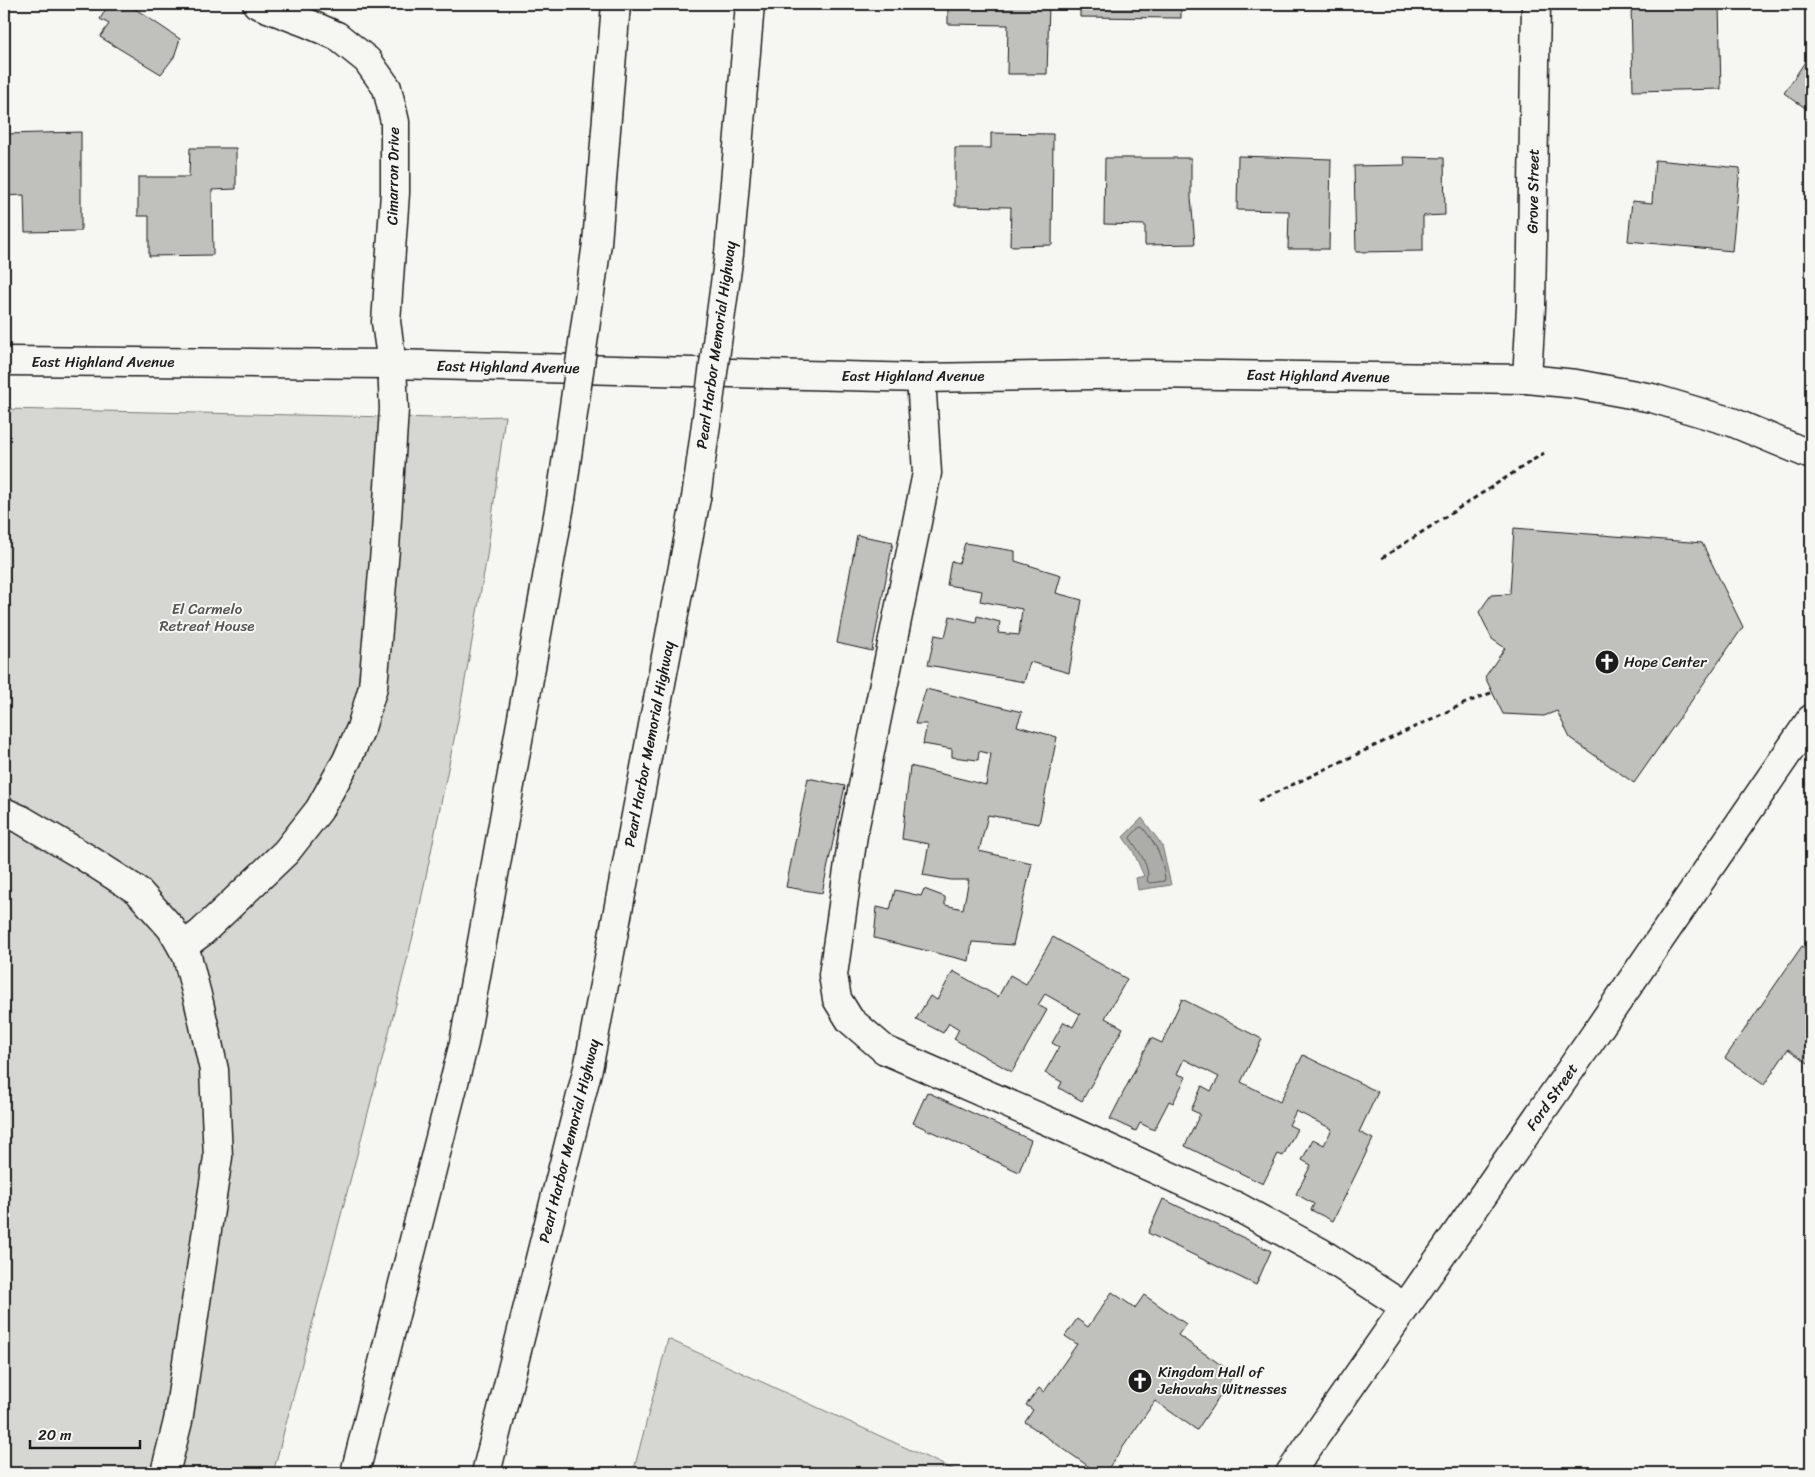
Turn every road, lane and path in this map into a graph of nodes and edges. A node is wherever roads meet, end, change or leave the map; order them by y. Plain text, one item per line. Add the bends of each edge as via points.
1 (257, 4) edge
2 (616, 4) edge
3 (750, 4) edge
4 (1536, 4) edge
5 (4, 361) edge
6 (392, 364) junction
7 (921, 378) junction
8 (1528, 379) junction
9 (1544, 453) dead end
10 (1811, 455) edge
11 (1382, 558) dead end
12 (1493, 692) dead end
13 (1811, 719) edge
14 (1258, 801) dead end
15 (4, 812) edge
16 (182, 947) junction
17 (1404, 1307) junction
18 (165, 1473) edge
19 (355, 1473) edge
20 (486, 1473) edge
21 (1290, 1473) edge

1 - 6 main road, Cimarron Drive via 337,36 367,60 387,88 395,122 395,193 386,322
2 - 19 main road, bridge via 597,243 561,499 464,1043
3 - 20 main road, Pearl Harbor Memorial Highway, bridge via 729,254 696,498 589,1064
4 - 8 main road, Grove Street
5 - 6 main road, East Highland Avenue
6 - 7 main road, East Highland Avenue
6 - 16 main road, Cimarron Drive via 394,408 379,627 373,687 362,728 319,810 286,852
7 - 8 main road, East Highland Avenue via 1147,374
7 - 17 main road via 927,473 853,835 832,975 837,998 850,1020 885,1050 1236,1206 1320,1252
8 - 10 main road, East Highland Avenue via 1652,398 1732,422
9 - 11 path
12 - 14 path
13 - 17 main road, Ford Street
15 - 16 main road via 86,857 138,891 171,928
16 - 18 main road via 187,956 214,1070 218,1157 178,1421
17 - 21 main road, Ford Street

